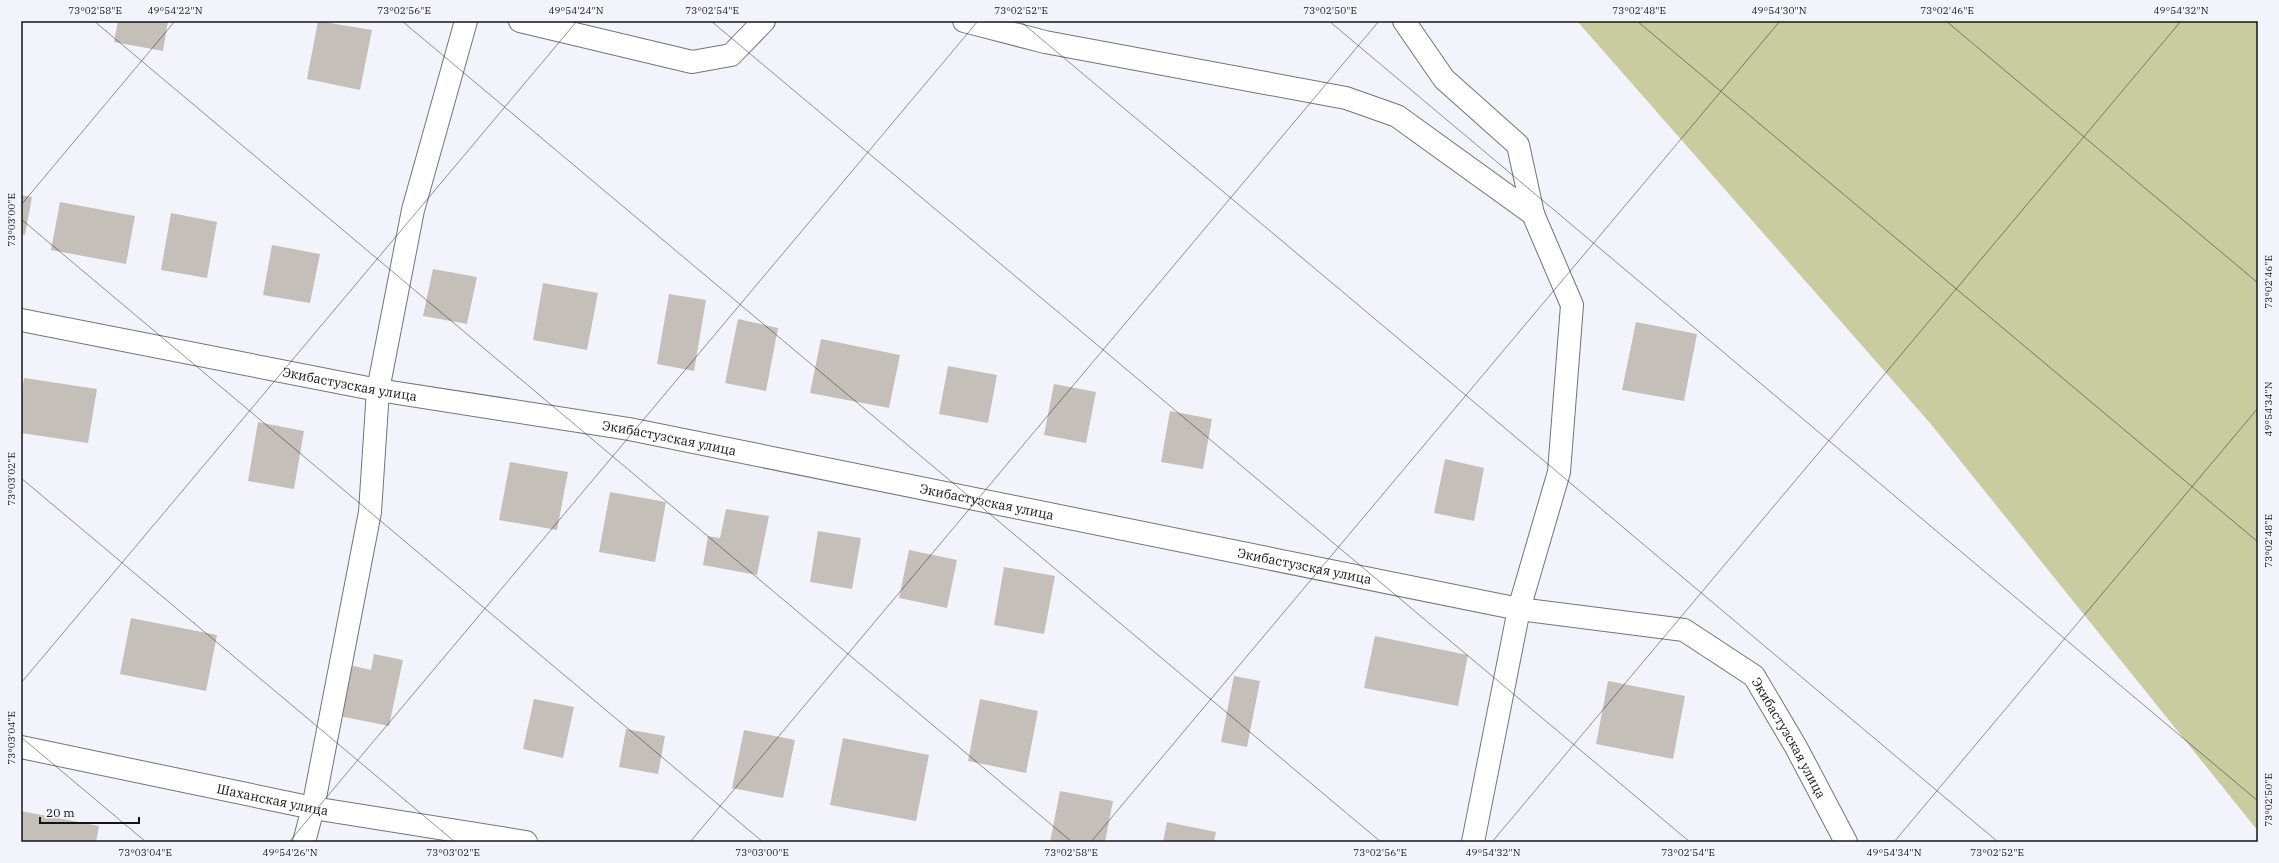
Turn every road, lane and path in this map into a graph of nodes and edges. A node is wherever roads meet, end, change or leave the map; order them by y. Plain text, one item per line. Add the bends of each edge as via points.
1 (466, 21) edge
2 (520, 21) edge
3 (764, 21) edge
4 (964, 21) edge
5 (1404, 21) edge
6 (1532, 214) junction
7 (21, 320) edge
8 (378, 390) junction
9 (1519, 610) junction
10 (21, 747) edge
11 (313, 808) junction
12 (304, 842) edge
13 (526, 842) edge
14 (1473, 842) edge
15 (1846, 842) edge

1 - 8 street via 413,210
2 - 3 street via 692,62 731,55
4 - 6 street via 1045,42 1346,98 1397,116
5 - 6 street via 1444,79 1518,145
6 - 9 street via 1572,305 1558,472
7 - 8 street, Экибастузская улица
8 - 9 street, Экибастузская улица via 629,429
8 - 11 street via 370,512
9 - 14 street
9 - 15 street, Экибастузская улица via 1684,630 1754,676 1796,747
10 - 11 street, Шаханская улица
11 - 12 street
11 - 13 street, Шаханская улица

